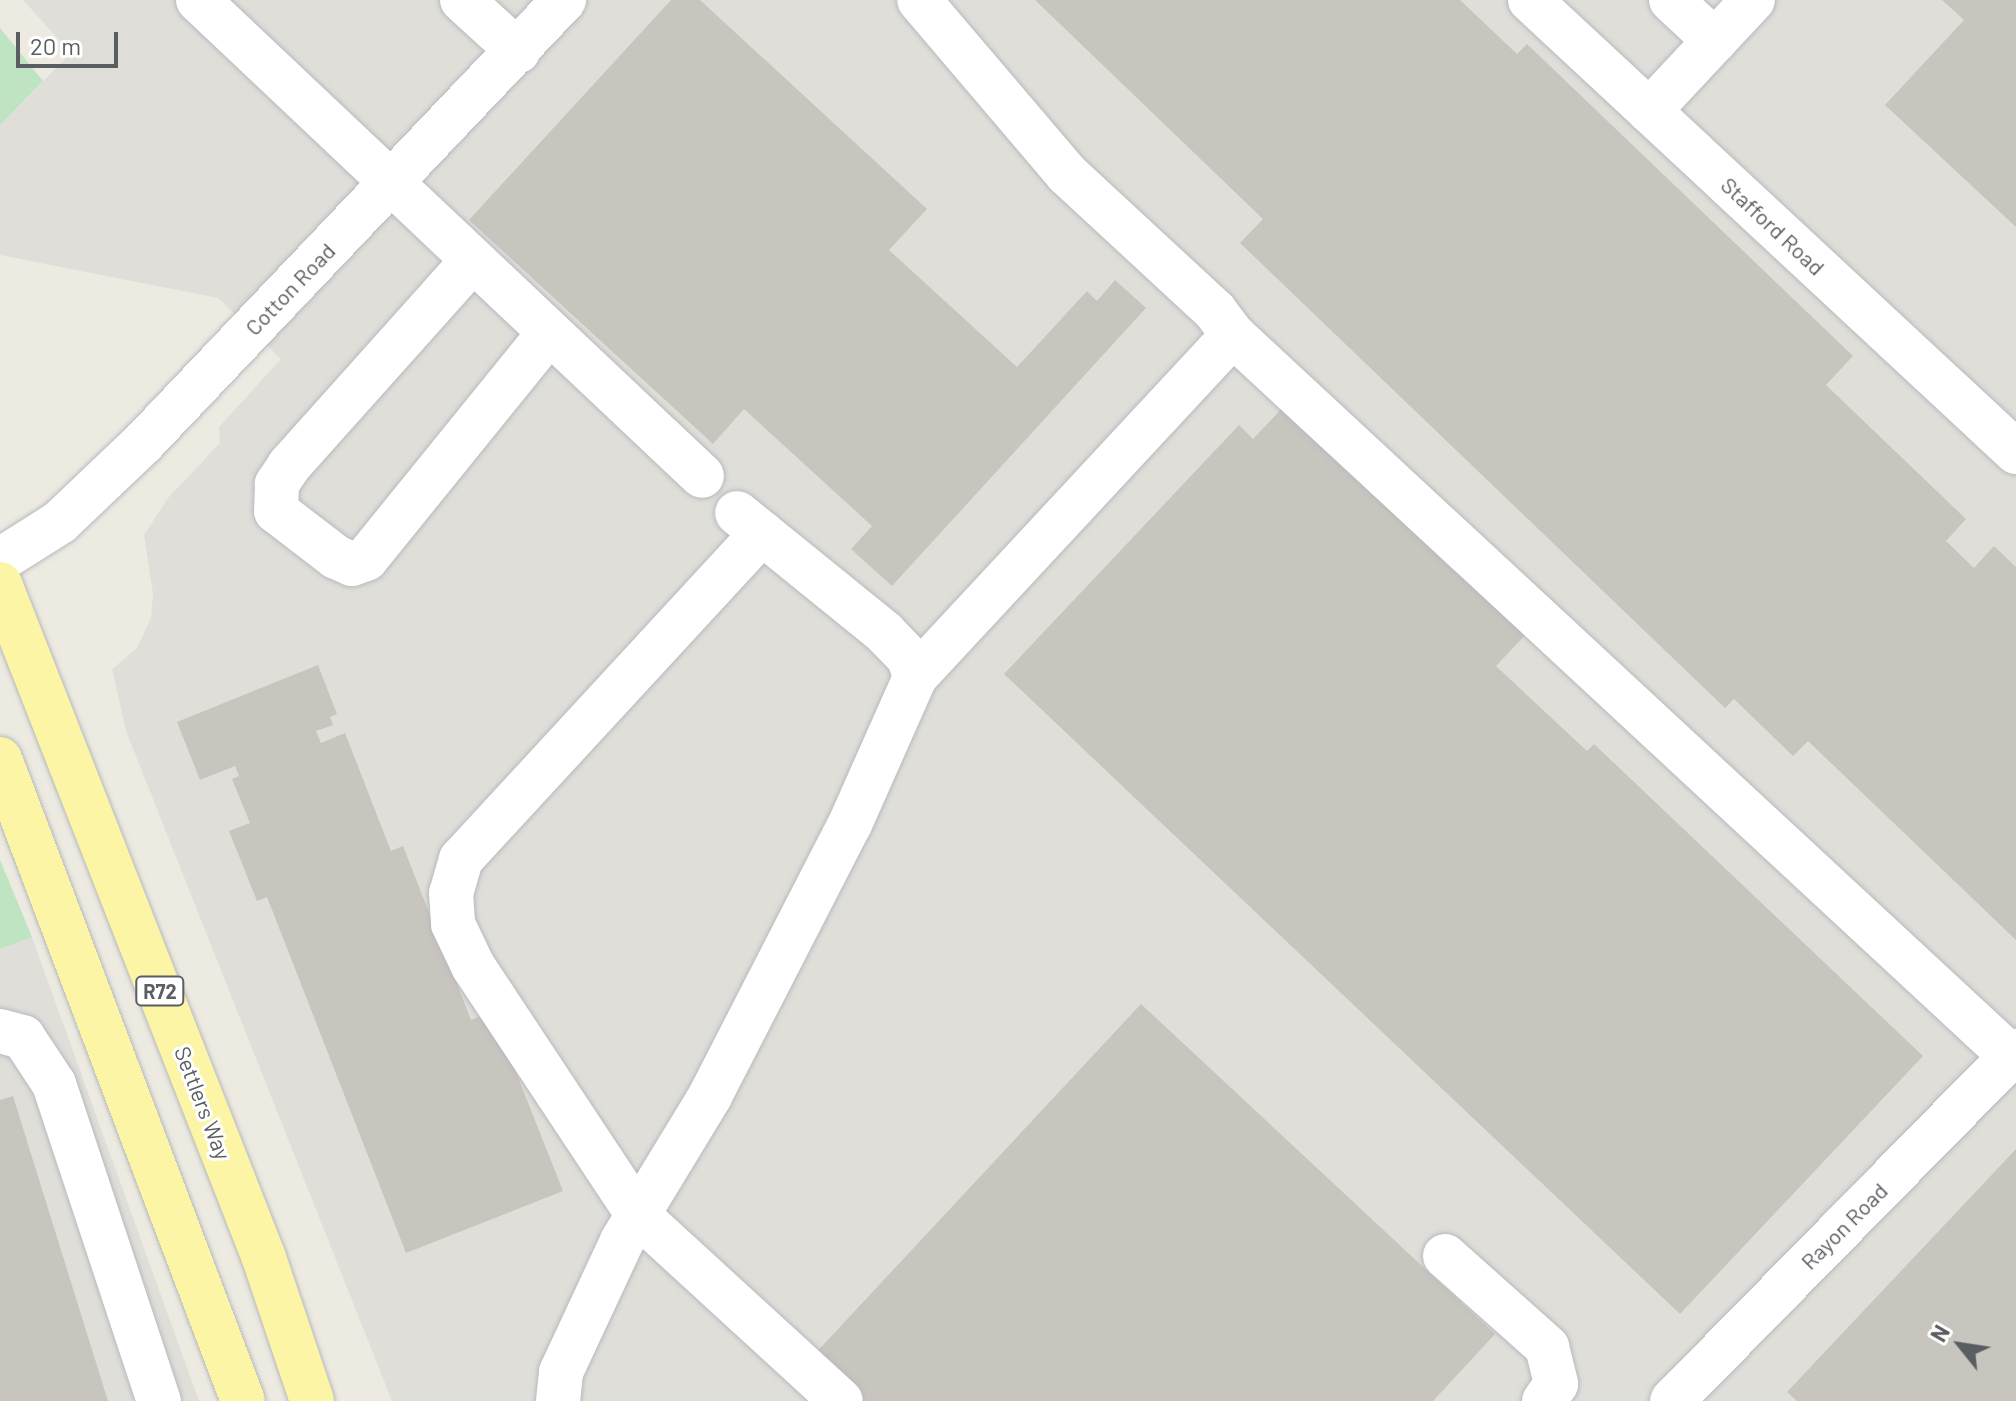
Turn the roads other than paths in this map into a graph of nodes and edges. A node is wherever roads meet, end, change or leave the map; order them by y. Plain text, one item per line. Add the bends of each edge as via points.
1 (198, 0) edge
2 (462, 0) edge
3 (564, 0) edge
4 (919, 0) edge
5 (1530, 0) edge
6 (1671, 0) edge
7 (1753, 0) edge
8 (1715, 41) junction
9 (518, 51) junction
10 (1649, 111) junction
11 (390, 183) junction
12 (472, 261) junction
13 (549, 333) junction
14 (1233, 335) junction
15 (2016, 452) edge
16 (702, 476) dead end
17 (0, 560) edge
18 (0, 584) edge
19 (915, 677) junction
20 (0, 759) edge
21 (0, 1031) edge
22 (2014, 1056) edge
23 (638, 1215) junction
24 (1445, 1256) dead end
25 (159, 1401) edge
26 (243, 1401) edge
27 (312, 1401) edge
28 (558, 1401) edge
29 (841, 1401) edge
30 (1544, 1401) edge
31 (1672, 1401) edge

1 - 11 street
2 - 9 street
3 - 9 street, Cotton Road
4 - 14 street via 1067,174 1215,311
5 - 10 street, Stafford Road
6 - 8 street
7 - 8 street
8 - 10 street
9 - 11 street, Cotton Road
10 - 15 street, Stafford Road
11 - 12 street
11 - 17 street, Cotton Road via 144,442 60,522
12 - 13 street
12 - 13 street via 289,466 277,484 276,511 336,557 352,564 366,559
13 - 16 street
14 - 19 street
14 - 22 street
18 - 27 main road, Settlers Way / R72 via 264,1258
19 - 23 street via 904,710 808,906 710,1096
19 - 23 street via 909,658 884,632 750,523 474,844 454,874 453,924 473,966
20 - 26 main road
21 - 25 street via 23,1037 54,1084
22 - 31 street, Rayon Road
23 - 28 street via 583,1319 561,1372
23 - 29 street
24 - 30 street via 1547,1347 1556,1384

